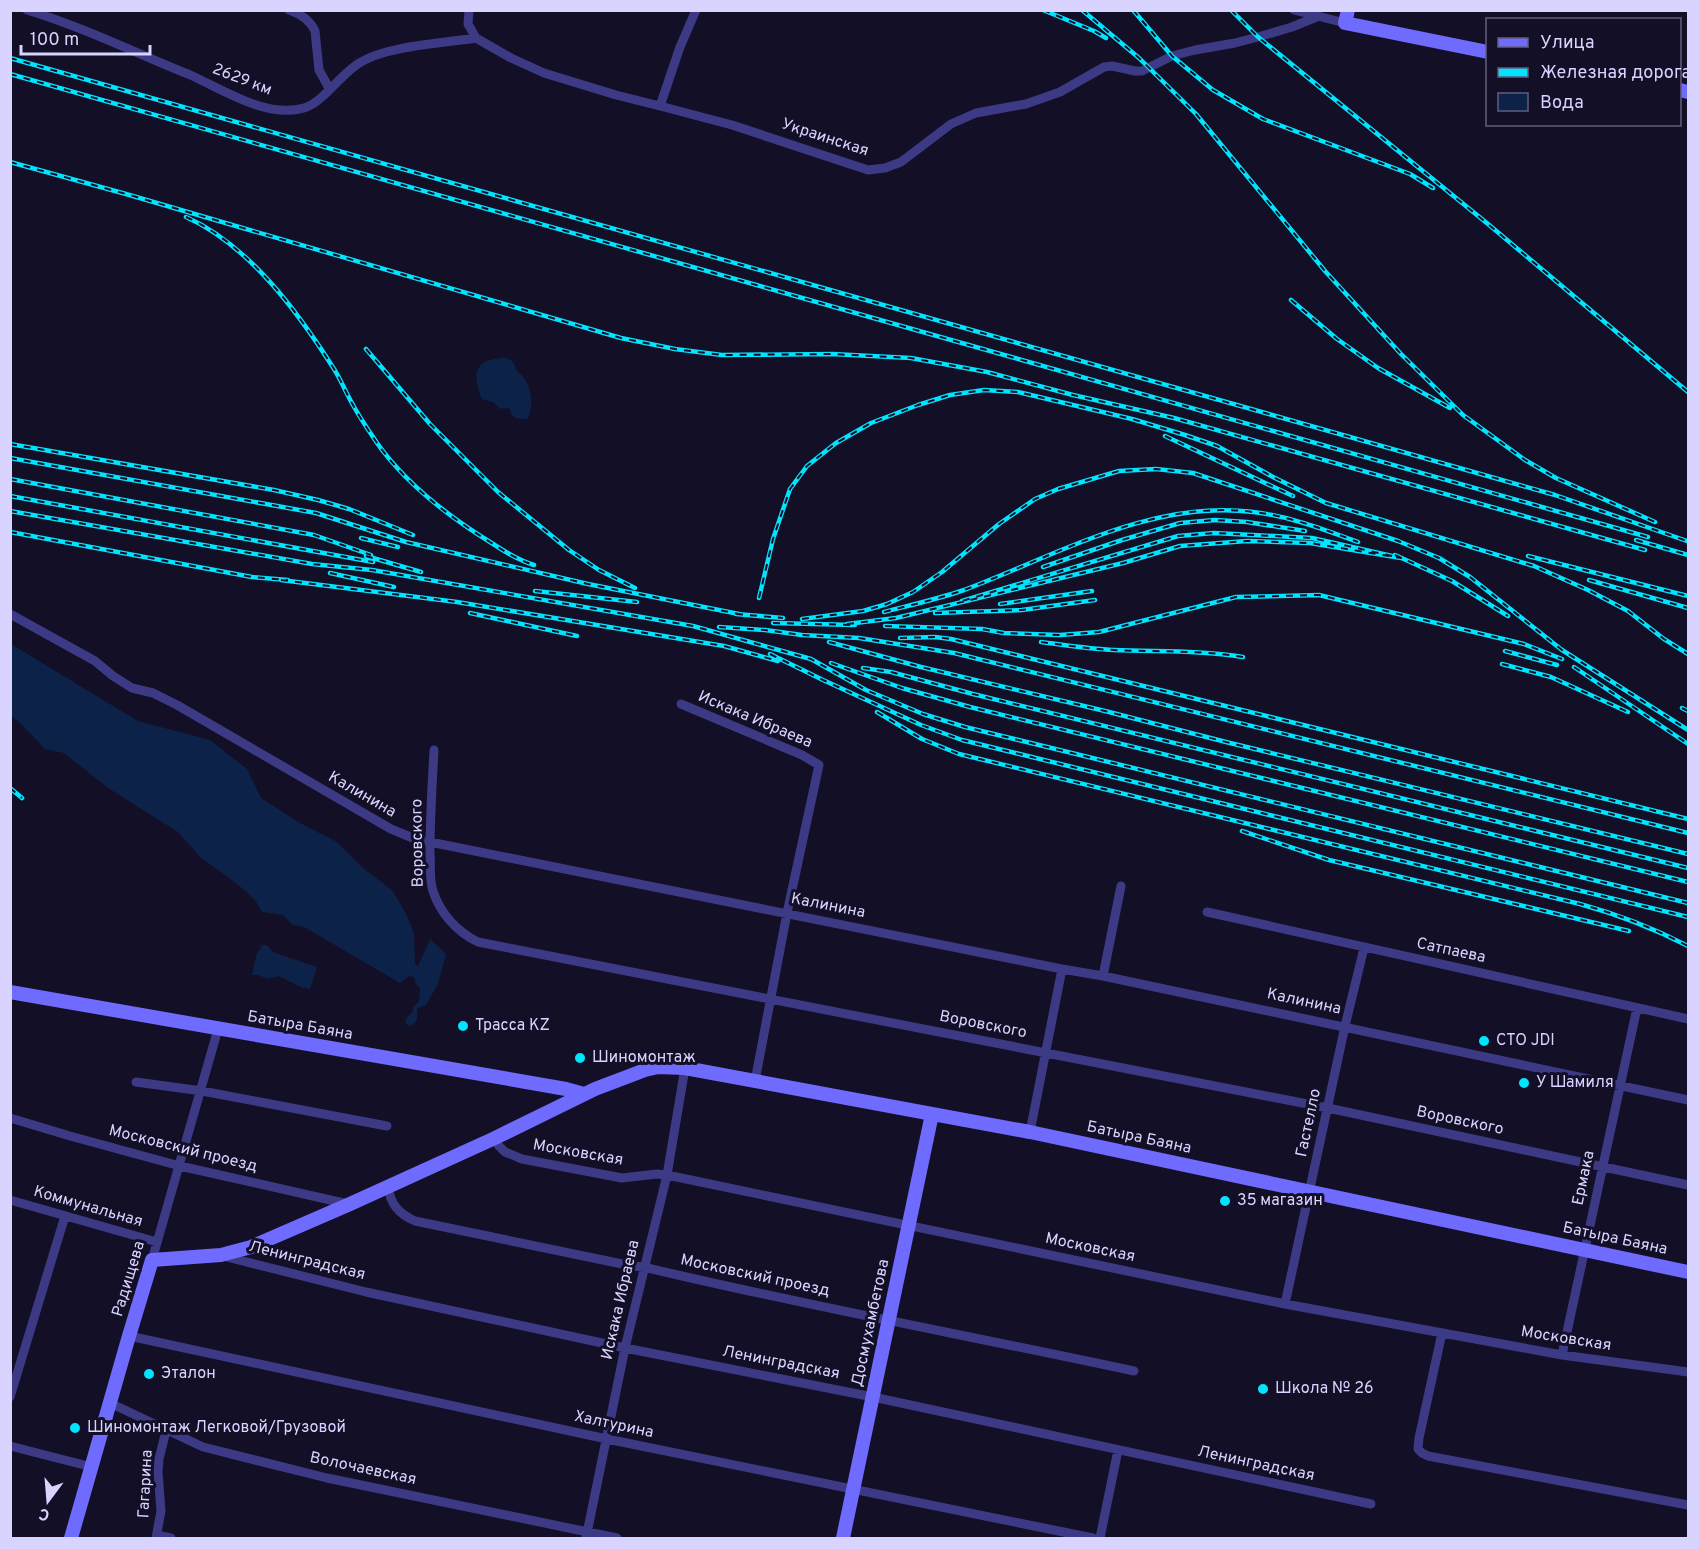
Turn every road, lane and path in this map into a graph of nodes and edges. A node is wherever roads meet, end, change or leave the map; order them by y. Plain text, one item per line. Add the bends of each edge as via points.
1 (27, 10) edge
2 (290, 10) edge
3 (469, 10) edge
4 (696, 10) edge
5 (1294, 10) edge
6 (1319, 16) junction
7 (1346, 17) edge
8 (477, 38) junction
9 (1486, 52) edge
10 (329, 88) junction
11 (660, 106) junction
12 (10, 614) edge
13 (681, 704) dead end
14 (434, 750) dead end
15 (430, 843) junction
16 (1120, 886) dead end
17 (1207, 912) dead end
18 (787, 914) junction
19 (1364, 948) junction
20 (1062, 969) junction
21 (1103, 975) junction
22 (10, 992) edge
23 (771, 999) junction
24 (1637, 1008) junction
25 (1689, 1019) edge
26 (1345, 1026) junction
27 (218, 1029) junction
28 (1046, 1053) junction
29 (685, 1068) junction
30 (755, 1081) junction
31 (136, 1082) dead end
32 (1620, 1085) junction
33 (202, 1091) junction
34 (584, 1094) junction
35 (1689, 1100) edge
36 (1328, 1108) junction
37 (932, 1114) junction
38 (10, 1118) edge
39 (387, 1126) dead end
40 (1030, 1132) junction
41 (495, 1138) junction
42 (180, 1166) junction
43 (1602, 1166) junction
44 (667, 1174) junction
45 (1689, 1185) edge
46 (388, 1186) junction
47 (1310, 1191) junction
48 (10, 1200) edge
49 (350, 1204) junction
50 (65, 1216) junction
51 (909, 1225) junction
52 (157, 1242) junction
53 (1584, 1250) junction
54 (221, 1255) junction
55 (152, 1260) junction
56 (644, 1267) junction
57 (1689, 1272) edge
58 (1285, 1304) junction
59 (889, 1320) junction
60 (1442, 1333) junction
61 (129, 1336) junction
62 (625, 1348) junction
63 (1562, 1355) junction
64 (1134, 1371) dead end
65 (1689, 1372) edge
66 (10, 1396) edge
67 (873, 1397) junction
68 (110, 1403) junction
69 (166, 1431) junction
70 (607, 1440) junction
71 (10, 1446) edge
72 (1118, 1450) junction
73 (92, 1467) junction
74 (854, 1490) junction
75 (1371, 1504) dead end
76 (1689, 1505) edge
77 (587, 1535) edge
78 (156, 1537) edge
79 (71, 1539) edge
80 (171, 1539) edge
81 (617, 1539) edge
82 (843, 1539) edge
83 (1094, 1539) edge
84 (1100, 1539) edge

1 - 10 street, 2629 км via 254,104 289,110 305,108
2 - 10 street via 313,26 319,70
3 - 8 street via 468,24
4 - 11 street
5 - 6 street
6 - 7 street
6 - 11 street, Украинская via 1258,37 1172,56 1142,71 1104,67 1060,92 1026,104 976,113 951,124 902,162 885,168 868,170 732,125
7 - 9 street
8 - 10 street, 2629 км via 372,56
8 - 11 street, Украинская via 544,73
12 - 15 street, Калинина via 95,661 132,688 177,705 391,829
13 - 18 street, Искака Ибраева via 819,765
14 - 15 street, Воровского
15 - 18 street, Калинина
15 - 23 street, Воровского via 431,881 438,903 467,937
16 - 21 street
17 - 19 street, Сатпаева
18 - 20 street, Калинина
18 - 23 street, Искака Ибраева
19 - 24 street, Сатпаева
19 - 26 street, Гастелло
20 - 21 street, Калинина
20 - 28 street
21 - 26 street, Калинина
22 - 27 street, Батыра Баяна
23 - 28 street, Воровского
23 - 30 street, Искака Ибраева
24 - 25 street, Сатпаева
24 - 32 street, Ермака
26 - 32 street, Калинина
26 - 36 street, Гастелло
27 - 33 street, Радищева
27 - 34 street, Батыра Баяна
28 - 36 street, Воровского
28 - 40 street
29 - 30 street, Батыра Баяна
29 - 34 street, Батыра Баяна via 645,1070
29 - 44 street, Искака Ибраева
30 - 37 street, Батыра Баяна
31 - 33 street
32 - 35 street, Калинина
32 - 43 street, Ермака
33 - 39 street
33 - 42 street, Радищева
34 - 41 street, Батыра Баяна
36 - 43 street, Воровского
36 - 47 street, Гастелло
37 - 40 street, Батыра Баяна
37 - 51 street, Досмухамбетова
38 - 42 street, Московский проезд
40 - 47 street, Батыра Баяна
41 - 44 street, Московская via 505,1152 522,1159 622,1178
41 - 46 street, Батыра Баяна
42 - 49 street, Московский проезд
42 - 52 street, Радищева
43 - 45 street, Воровского
43 - 53 street, Ермака
44 - 51 street, Московская
44 - 56 street, Искака Ибраева
46 - 49 street, Батыра Баяна
46 - 56 street, Московский проезд via 392,1204 415,1221
47 - 53 street, Батыра Баяна
47 - 58 street, Гастелло
48 - 50 street, Коммунальная
49 - 54 street, Батыра Баяна via 251,1247
50 - 52 street, Коммунальная
50 - 66 street
51 - 58 street, Московская
51 - 59 street, Досмухамбетова
52 - 55 street, Радищева
53 - 57 street, Батыра Баяна
53 - 63 street, Ермака
54 - 55 street, Батыра Баяна
54 - 62 street, Ленинградская via 366,1292
55 - 61 street, Радищева
56 - 59 street, Московский проезд
56 - 62 street, Искака Ибраева
58 - 60 street, Московская
59 - 64 street, Московский проезд
59 - 67 street, Досмухамбетова
60 - 63 street, Московская
60 - 76 street via 1419,1438 1418,1449 1422,1453
61 - 68 street, Радищева
61 - 70 street, Халтурина
62 - 67 street, Ленинградская
62 - 70 street, Искака Ибраева
63 - 65 street, Московская
67 - 72 street, Ленинградская
67 - 74 street, Досмухамбетова
68 - 69 street, Волочаевская
68 - 73 street, Радищева
69 - 77 street, Волочаевская via 203,1447 316,1475
69 - 78 street, Гагарина via 158,1472 161,1511
70 - 74 street, Халтурина
70 - 77 street, Искака Ибраева
71 - 73 street
72 - 75 street, Ленинградская
72 - 84 street
73 - 79 street, Радищева
74 - 82 street, Досмухамбетова
74 - 83 street, Халтурина
77 - 81 street, Волочаевская
78 - 80 street

